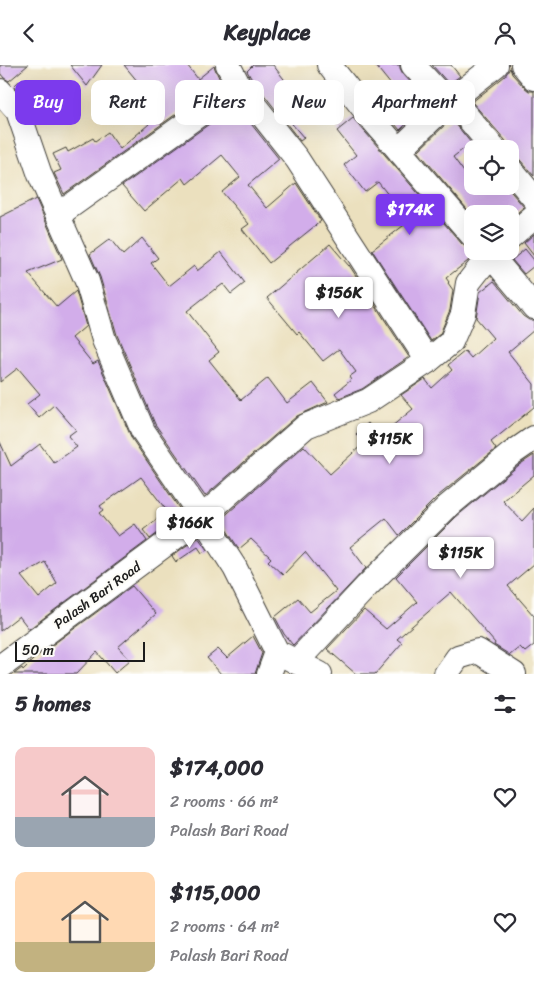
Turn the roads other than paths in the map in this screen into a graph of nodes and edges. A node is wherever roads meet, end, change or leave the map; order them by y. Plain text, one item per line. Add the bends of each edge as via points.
1 (228, 65) edge
2 (330, 65) edge
3 (413, 65) edge
4 (496, 65) edge
5 (523, 65) edge
6 (534, 78) edge
7 (236, 80) edge
8 (427, 80) edge
9 (475, 82) edge
10 (0, 91) edge
11 (264, 117) edge
12 (184, 125) edge
13 (425, 125) edge
14 (474, 125) edge
15 (486, 140) edge
16 (398, 150) junction
17 (519, 180) edge
18 (534, 198) edge
19 (58, 215) junction
20 (534, 216) edge
21 (464, 226) edge
22 (519, 229) edge
23 (484, 260) edge
24 (496, 260) edge
25 (534, 307) edge
26 (428, 361) junction
27 (534, 437) edge
28 (202, 517) junction
29 (287, 657) junction
30 (0, 667) edge
31 (269, 674) edge
32 (320, 674) edge
33 (446, 674) edge
34 (514, 674) edge
35 (530, 674) edge
36 (534, 674) edge

1 - 7 street
2 - 16 street
3 - 8 street
4 - 9 street
5 - 6 street
10 - 19 street via 18,111
11 - 26 street via 297,159
12 - 19 street
13 - 16 street
14 - 15 street
16 - 21 street
17 - 18 street
19 - 28 street via 87,281 104,340 143,431
20 - 22 street
23 - 26 street, Palash Bari Road via 468,283 463,314 451,342
24 - 25 street
26 - 28 street, Palash Bari Road via 368,401 306,426
27 - 29 street via 447,507 367,586
28 - 29 street
28 - 30 street, Palash Bari Road
29 - 31 street
29 - 32 street
33 - 34 street via 458,657 478,651
35 - 36 street

